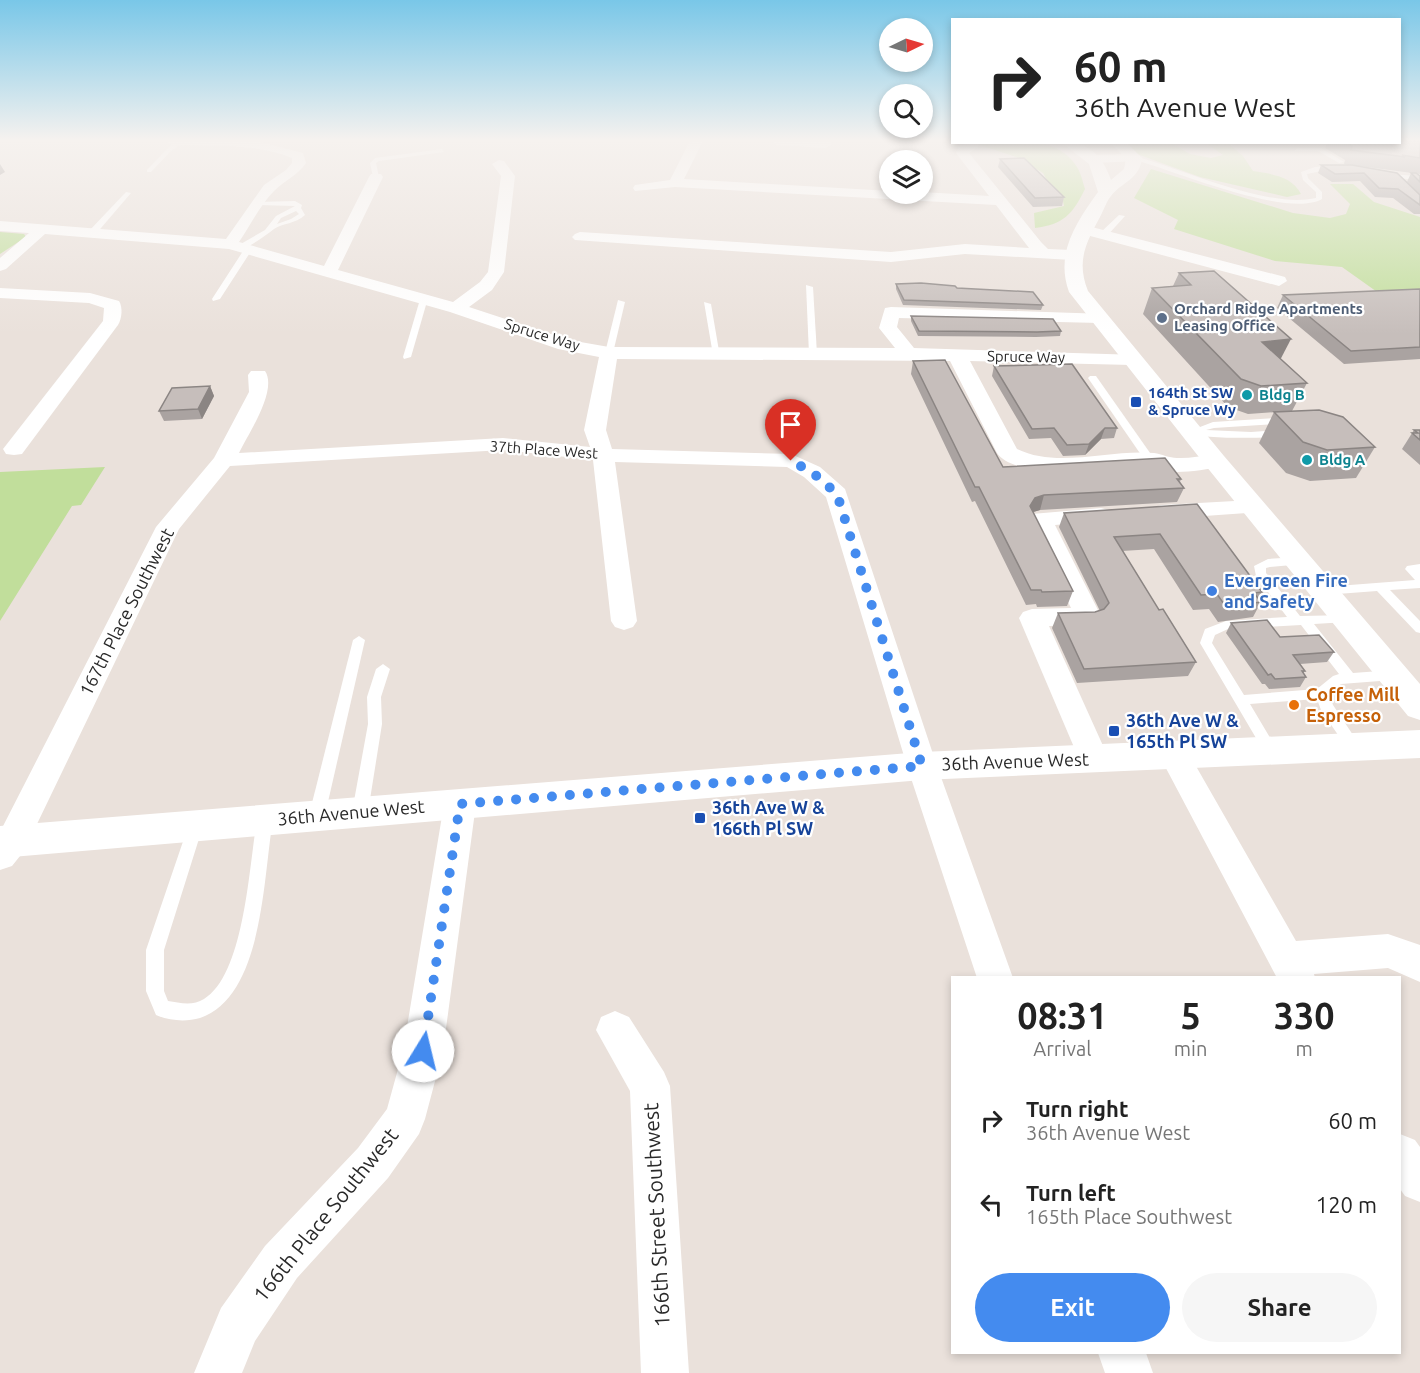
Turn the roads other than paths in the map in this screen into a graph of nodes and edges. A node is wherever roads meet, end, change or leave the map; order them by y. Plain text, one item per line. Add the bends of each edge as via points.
1 (117, 205) edge
2 (257, 205) edge
3 (299, 205) edge
4 (362, 205) edge
5 (504, 205) edge
6 (1002, 205) edge
7 (1098, 205) edge
8 (1121, 216) dead end
9 (0, 226) edge
10 (42, 229) junction
11 (1084, 230) junction
12 (92, 233) junction
13 (1103, 234) junction
14 (580, 237) dead end
15 (240, 246) junction
16 (1044, 254) junction
17 (1072, 255) junction
18 (0, 266) edge
19 (330, 270) junction
20 (1279, 281) dead end
21 (809, 287) dead end
22 (0, 293) edge
23 (424, 298) junction
24 (216, 299) dead end
25 (621, 302) dead end
26 (707, 304) dead end
27 (456, 308) junction
28 (1100, 318) junction
29 (609, 353) junction
30 (717, 354) junction
31 (813, 354) junction
32 (909, 354) junction
33 (957, 355) junction
34 (407, 357) dead end
35 (1132, 359) junction
36 (258, 375) dead end
37 (1093, 378) dead end
38 (1192, 432) junction
39 (14, 449) dead end
40 (603, 455) junction
41 (224, 460) junction
42 (1150, 460) junction
43 (1215, 461) junction
44 (1253, 507) junction
45 (1299, 561) junction
46 (1420, 568) edge
47 (1420, 578) edge
48 (1420, 584) edge
49 (1380, 587) junction
50 (1324, 591) junction
51 (1347, 618) junction
52 (624, 621) dead end
53 (1301, 621) junction
54 (1420, 629) edge
55 (359, 639) dead end
56 (383, 669) dead end
57 (1393, 675) junction
58 (1350, 678) junction
59 (1323, 694) junction
60 (1240, 700) junction
61 (1420, 707) edge
62 (1420, 744) edge
63 (1354, 747) junction
64 (1271, 751) junction
65 (1174, 755) junction
66 (1094, 759) junction
67 (922, 766) junction
68 (460, 804) junction
69 (360, 812) junction
70 (317, 815) junction
71 (265, 820) junction
72 (195, 826) junction
73 (4, 847) edge
74 (1420, 965) edge
75 (1292, 969) edge
76 (994, 976) edge
77 (615, 1030) dead end
78 (1401, 1156) edge
79 (1420, 1181) edge
80 (1122, 1354) edge
81 (218, 1373) edge
82 (665, 1373) edge
83 (1129, 1373) edge

1 - 12 lane
2 - 15 street
3 - 15 lane via 297,208 303,216 270,228
4 - 19 street
5 - 27 street via 495,272 486,286
6 - 16 street
7 - 11 main road
8 - 13 lane
9 - 10 street, Spruce Way
10 - 12 street, Spruce Way
10 - 18 street
11 - 13 street
11 - 17 main road
12 - 15 street, Spruce Way
13 - 20 street
14 - 16 street via 891,257 965,249
15 - 19 street, Spruce Way
15 - 24 lane
16 - 17 street
17 - 28 main road via 1072,276 1079,292
19 - 23 street, Spruce Way
21 - 31 lane
22 - 39 street via 90,298 113,305 112,321
23 - 27 street, Spruce Way
23 - 34 lane
25 - 29 lane
26 - 30 lane
27 - 29 street, Spruce Way via 565,345
28 - 32 street via 891,312 888,328
28 - 35 main road
29 - 30 street, Spruce Way
29 - 40 street via 595,430
30 - 31 street, Spruce Way
31 - 32 street, Spruce Way
32 - 33 street, Spruce Way
33 - 35 street, Spruce Way
33 - 42 street via 1008,453 1046,464
35 - 38 main road
36 - 41 street, 167th Place Southwest via 259,392
37 - 42 lane
38 - 38 lane via 1228,435 1348,426 1276,421 1213,425
38 - 43 main road
40 - 41 street, 37th Place West via 503,444
40 - 52 street
40 - 67 street, 37th Place West via 791,461 812,472 837,494
41 - 73 street, 167th Place Southwest via 168,527
42 - 43 street via 1177,465
43 - 44 main road
44 - 45 main road
44 - 66 street via 1040,519 1088,616 1032,618
45 - 50 main road
45 - 53 lane via 1268,563 1260,566 1260,573
46 - 47 lane via 1411,569
48 - 49 lane
49 - 50 lane
49 - 54 lane
50 - 51 main road
51 - 53 lane
51 - 57 main road
53 - 58 lane
53 - 60 lane via 1226,625 1210,632 1206,643
55 - 70 lane
56 - 69 lane via 374,697 375,724
57 - 58 lane
57 - 61 main road
58 - 59 lane via 1338,679
59 - 60 lane
59 - 63 lane via 1326,706
60 - 64 lane
62 - 63 main road, 36th Avenue West
63 - 64 main road, 36th Avenue West
64 - 65 main road, 36th Avenue West
65 - 66 main road, 36th Avenue West
65 - 75 street
66 - 67 main road, 36th Avenue West
67 - 68 main road, 36th Avenue West
67 - 76 street
68 - 69 main road, 36th Avenue West
68 - 81 street, 166th Place Southwest via 423,1051 404,1119 373,1163 281,1262 238,1325
69 - 70 main road, 36th Avenue West
70 - 71 main road, 36th Avenue West
71 - 72 main road, 36th Avenue West
71 - 72 lane via 242,960 230,983 212,1003 201,1011 178,1014 162,1009 155,991 155,950
72 - 73 main road, 36th Avenue West
74 - 75 street via 1389,951
77 - 82 street, 166th Street Southwest via 650,1086
78 - 79 street
80 - 83 street

